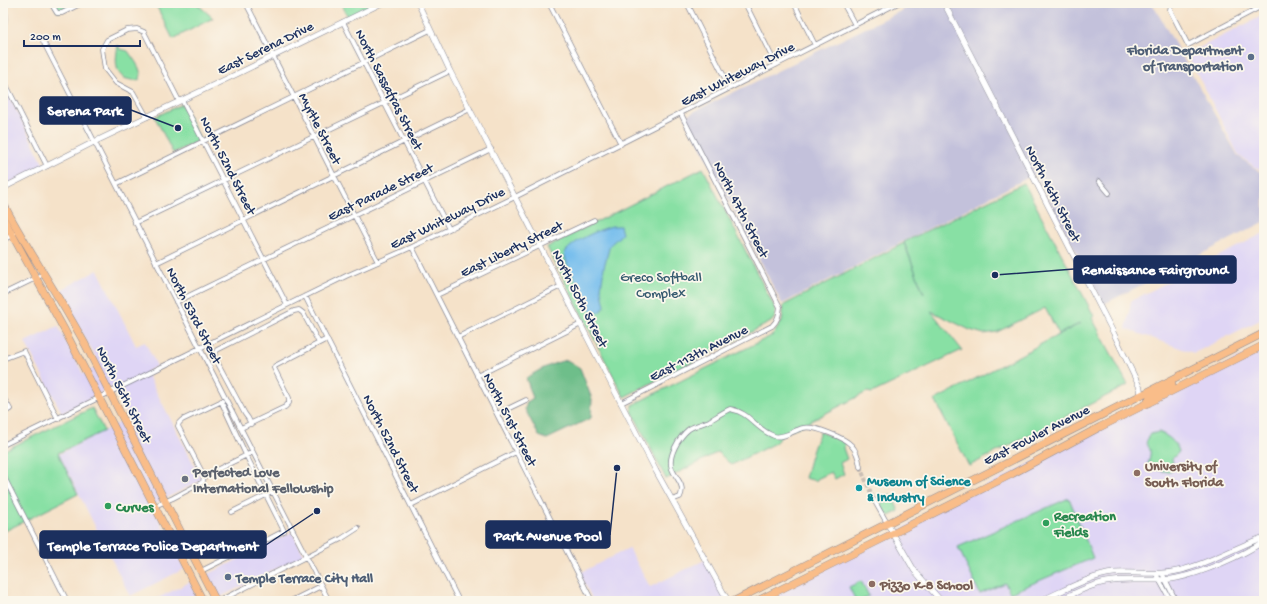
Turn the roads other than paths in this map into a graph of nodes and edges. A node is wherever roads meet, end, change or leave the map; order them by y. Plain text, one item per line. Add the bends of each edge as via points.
1 (51, 3) edge
2 (82, 3) edge
3 (246, 3) edge
4 (382, 3) edge
5 (418, 3) edge
6 (549, 3) edge
7 (687, 3) edge
8 (745, 3) edge
9 (794, 3) edge
10 (843, 3) edge
11 (944, 3) edge
12 (1175, 3) edge
13 (895, 4) edge
14 (1264, 5) edge
15 (343, 22) junction
16 (855, 25) junction
17 (430, 30) junction
18 (42, 39) dead end
19 (815, 45) junction
20 (273, 57) junction
21 (364, 63) junction
22 (776, 65) junction
23 (450, 71) junction
24 (3, 79) edge
25 (730, 88) junction
26 (293, 97) junction
27 (181, 100) junction
28 (384, 103) junction
29 (470, 109) junction
30 (681, 114) junction
31 (147, 117) junction
32 (314, 137) junction
33 (204, 140) junction
34 (405, 141) junction
35 (94, 142) junction
36 (621, 144) junction
37 (491, 149) junction
38 (47, 166) junction
39 (334, 176) junction
40 (224, 180) junction
41 (425, 181) junction
42 (1099, 181) dead end
43 (116, 184) junction
44 (3, 188) edge
45 (1109, 193) dead end
46 (515, 197) junction
47 (3, 203) edge
48 (354, 216) junction
49 (3, 218) edge
50 (244, 220) junction
51 (594, 220) dead end
52 (135, 223) junction
53 (449, 229) junction
54 (16, 234) junction
55 (3, 240) edge
56 (541, 245) junction
57 (412, 247) junction
58 (264, 259) junction
59 (378, 262) junction
60 (156, 263) junction
61 (44, 274) junction
62 (36, 277) junction
63 (561, 286) junction
64 (3, 294) edge
65 (437, 295) junction
66 (305, 296) junction
67 (176, 302) junction
68 (287, 305) junction
69 (779, 314) joint
70 (581, 324) junction
71 (1264, 333) edge
72 (458, 337) junction
73 (327, 339) junction
74 (84, 344) junction
75 (319, 344) junction
76 (1264, 345) edge
77 (200, 348) junction
78 (75, 349) junction
79 (3, 359) edge
80 (1198, 366) junction
81 (477, 376) junction
82 (110, 393) junction
83 (1141, 395) junction
84 (100, 398) junction
85 (226, 399) junction
86 (526, 400) dead end
87 (3, 401) edge
88 (221, 402) junction
89 (621, 403) junction
90 (1148, 403) junction
91 (3, 413) edge
92 (497, 414) junction
93 (58, 419) junction
94 (251, 424) junction
95 (1100, 427) junction
96 (241, 428) junction
97 (130, 432) junction
98 (118, 433) junction
99 (122, 440) junction
100 (3, 445) edge
101 (253, 452) junction
102 (516, 452) junction
103 (246, 455) junction
104 (860, 467) tunnel mouth
105 (3, 474) edge
106 (204, 476) junction
107 (274, 491) junction
108 (162, 494) junction
109 (267, 495) junction
110 (672, 500) junction
111 (874, 500) tunnel mouth
112 (165, 501) junction
113 (154, 502) junction
114 (411, 505) junction
115 (232, 512) dead end
116 (887, 523) junction
117 (358, 528) dead end
118 (892, 534) junction
119 (1264, 537) edge
120 (1264, 541) edge
121 (306, 556) junction
122 (201, 571) junction
123 (1159, 574) junction
124 (1163, 580) junction
125 (321, 586) junction
126 (67, 601) edge
127 (204, 601) edge
128 (218, 601) edge
129 (291, 601) edge
130 (329, 601) edge
131 (459, 601) edge
132 (592, 601) edge
133 (728, 601) edge
134 (734, 601) edge
135 (757, 601) edge
136 (941, 601) edge
137 (1040, 601) edge
138 (1058, 601) edge
139 (1171, 601) edge
140 (1176, 601) edge

1 - 2 street via 57,13
3 - 20 street, Myrtle Street
4 - 15 street, East Serena Drive
5 - 17 street, North 50th Street
6 - 36 street
7 - 25 street
8 - 22 street
9 - 19 street
10 - 16 street
11 - 83 street, North 46th Street via 1113,332
12 - 14 street via 1171,5 1170,10 1188,45
13 - 16 street, East Whiteway Drive
15 - 20 street, East Serena Drive
15 - 21 street, North Sassafras Street
16 - 19 street, East Whiteway Drive
17 - 21 street
17 - 23 street, North 50th Street
18 - 35 street, North 53rd Street
19 - 22 street, East Whiteway Drive
20 - 26 street, Myrtle Street
20 - 27 street, East Serena Drive
21 - 26 street
21 - 28 street, North Sassafras Street
22 - 25 street, East Whiteway Drive
23 - 28 street
23 - 29 street, North 50th Street
24 - 38 street
25 - 30 street, East Whiteway Drive
26 - 32 street, Myrtle Street
26 - 33 street
27 - 31 street, East Serena Drive
27 - 31 street, North 52nd Street via 144,32 137,29 127,30 107,40 102,49 105,69 116,83 133,92
27 - 33 street, North 52nd Street
28 - 32 street
28 - 34 street, North Sassafras Street
29 - 34 street
29 - 37 street, North 50th Street
30 - 36 street, East Whiteway Drive
30 - 69 street, North 47th Street via 780,307
31 - 35 street, East Serena Drive
32 - 39 street, Myrtle Street
32 - 40 street
33 - 40 street, North 52nd Street
33 - 43 street
34 - 39 street
34 - 41 street, North Sassafras Street
35 - 38 street, East Serena Drive
35 - 43 street, North 53rd Street
36 - 46 street, East Whiteway Drive
37 - 41 street, East Parade Street
37 - 46 street, North 50th Street
38 - 44 street, East Serena Drive
39 - 48 street, Myrtle Street
39 - 50 street
40 - 50 street, North 52nd Street
40 - 52 street
41 - 48 street, East Parade Street
41 - 53 street, North Sassafras Street
42 - 45 street
43 - 52 street, North 53rd Street
46 - 53 street, East Whiteway Drive
46 - 56 street, North 50th Street
47 - 54 main road, North 56th Street
48 - 58 street, East Parade Street
48 - 59 street, Myrtle Street
49 - 54 main road, North 56th Street
50 - 58 street, North 52nd Street
50 - 60 street
51 - 56 street, East Liberty Street
52 - 60 street, North 53rd Street
53 - 57 street, East Whiteway Drive
54 - 55 street
54 - 61 main road, North 56th Street
54 - 62 main road, North 56th Street
56 - 63 street, North 50th Street
56 - 65 street, East Liberty Street
57 - 59 street, East Whiteway Drive
57 - 65 street, North 51st Street
58 - 67 street, East Parade Street
58 - 68 street, North 52nd Street
59 - 66 street, East Whiteway Drive
60 - 67 street, North 53rd Street
61 - 62 street
61 - 74 main road, North 56th Street
62 - 64 street
62 - 78 main road, North 56th Street
63 - 70 street, North 50th Street
63 - 72 street
65 - 72 street, North 51st Street
66 - 68 street, East Whiteway Drive
66 - 73 street, North 52nd Street
67 - 77 street, North 53rd Street
68 - 77 street, East Whiteway Drive
69 - 89 street, East 113th Avenue via 772,326
70 - 81 street
70 - 89 street, North 50th Street
71 - 80 main road, East Fowler Avenue
72 - 81 street, North 51st Street
73 - 75 street
73 - 114 street, North 52nd Street
74 - 78 main road
74 - 82 main road, North 56th Street
75 - 94 street via 275,366 289,403
75 - 94 street via 299,310 217,350 214,356
76 - 90 main road, East Fowler Avenue
77 - 82 street, East Whiteway Drive
77 - 85 street, North 53rd Street
78 - 84 main road, North 56th Street
79 - 93 street via 24,351
80 - 83 main road, East Fowler Avenue
80 - 90 main road via 1189,375 1150,397
81 - 92 street, North 51st Street
82 - 84 street, East Whiteway Drive
82 - 97 main road, North 56th Street
83 - 95 main road via 1140,401
83 - 116 main road, East Fowler Avenue
84 - 93 street, East Whiteway Drive
84 - 98 main road, North 56th Street
85 - 88 street
85 - 96 street, North 53rd Street
86 - 92 street
87 - 91 street via 6,400 10,409
88 - 103 street
88 - 106 street via 182,420 178,426
89 - 110 street, North 50th Street
90 - 95 main road, East Fowler Avenue
92 - 102 street, North 51st Street
93 - 100 street, East Whiteway Drive
94 - 96 street
95 - 118 main road, East Fowler Avenue
96 - 101 street, North 53rd Street
97 - 98 main road
97 - 99 main road
97 - 108 main road, North 56th Street
98 - 99 main road, North 56th Street
99 - 113 main road, North 56th Street
101 - 103 street
101 - 107 street, North 53rd Street
102 - 114 street
102 - 132 street, North 51st Street
103 - 106 street
103 - 109 street
104 - 110 street via 859,459 850,443 824,431 804,427 775,436 744,413 730,409 692,427 684,434 671,454 672,470 682,487 680,497
105 - 126 street
106 - 112 street via 203,482
107 - 109 street
107 - 121 street, North 53rd Street
108 - 112 main road, North 56th Street
108 - 113 main road
109 - 115 street
109 - 122 street via 284,531
110 - 133 street, North 50th Street
111 - 116 street
112 - 113 street
112 - 122 main road, North 56th Street
113 - 127 main road, North 56th Street
114 - 131 street, North 52nd Street
116 - 118 street
116 - 134 main road, East Fowler Avenue
117 - 121 street
118 - 135 main road, East Fowler Avenue
118 - 136 street via 914,570
119 - 123 street via 1192,567
120 - 124 street via 1206,569
121 - 125 street, North 53rd Street
121 - 128 street
122 - 128 main road, North 56th Street
123 - 124 street
123 - 137 street via 1105,575
124 - 138 street via 1106,582
124 - 139 street
124 - 140 street
125 - 129 street
125 - 130 street, North 53rd Street

